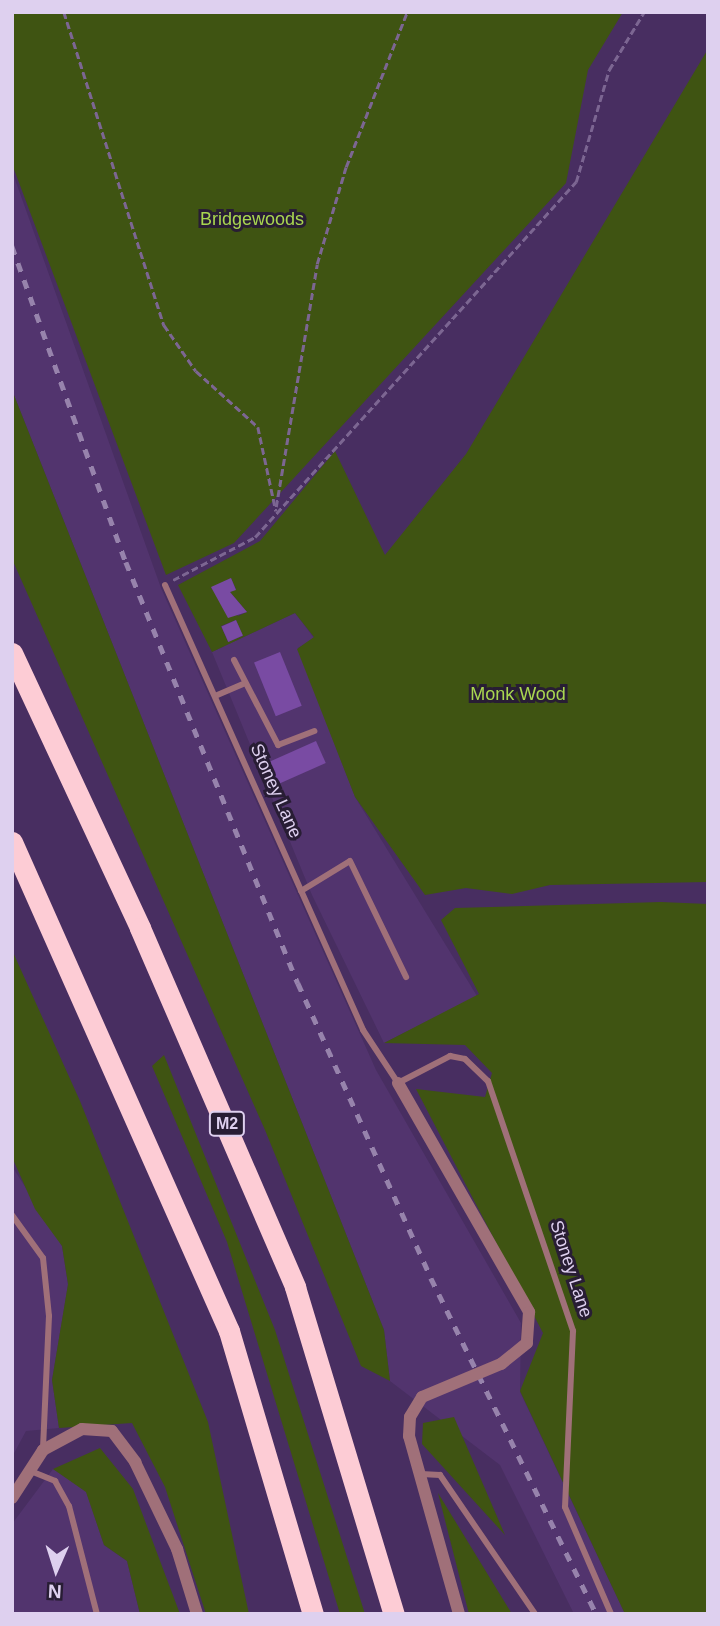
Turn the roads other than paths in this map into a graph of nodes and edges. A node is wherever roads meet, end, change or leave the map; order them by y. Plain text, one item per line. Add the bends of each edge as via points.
1 (165, 585) road end
2 (12, 653) edge
3 (234, 660) dead end
4 (245, 683) junction
5 (215, 695) junction
6 (314, 731) dead end
7 (12, 842) edge
8 (301, 891) junction
9 (406, 977) dead end
10 (398, 1083) junction
11 (12, 1215) edge
12 (43, 1450) junction
13 (33, 1472) junction
14 (421, 1474) junction
15 (12, 1498) edge
16 (97, 1614) edge
17 (197, 1614) edge
18 (313, 1614) edge
19 (394, 1614) edge
20 (459, 1614) edge
21 (535, 1614) edge
22 (611, 1614) edge

1 - 5 lane, Stoney Lane
2 - 19 highway, M2 via 140,928 295,1287
3 - 4 lane
4 - 5 lane
4 - 6 lane via 278,745
5 - 8 lane, Stoney Lane
7 - 18 highway via 229,1331
8 - 9 lane via 350,861
8 - 10 lane, Stoney Lane via 363,1030
10 - 14 street, Stoney Lane, bridge via 528,1312 527,1343 500,1364 422,1397 410,1417 409,1436
10 - 22 lane, Stoney Lane via 450,1056 465,1059 488,1081 573,1331 565,1507
11 - 12 lane via 43,1258 49,1316
12 - 13 street
12 - 17 street via 82,1429 102,1428 121,1439 177,1549
13 - 15 street
13 - 16 lane via 55,1481 69,1506
14 - 20 street, Stoney Lane
14 - 21 lane via 440,1475

